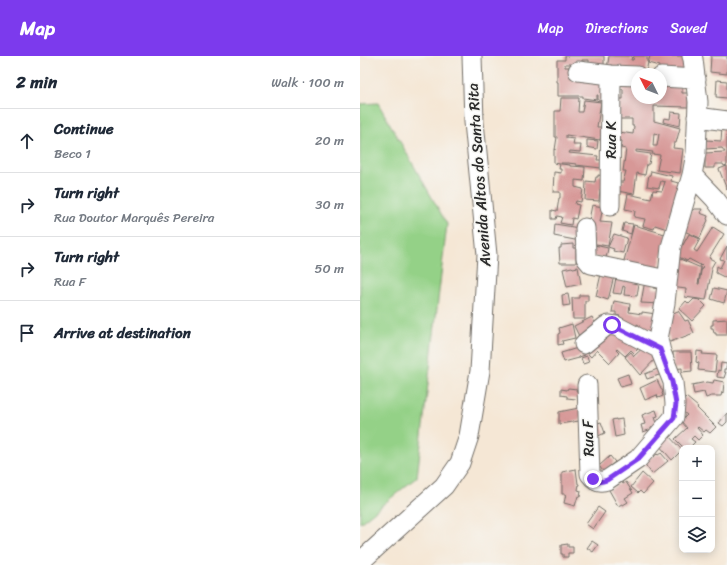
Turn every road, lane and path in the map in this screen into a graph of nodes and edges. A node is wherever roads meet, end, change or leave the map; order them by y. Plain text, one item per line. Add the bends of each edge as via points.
1 (472, 56) edge
2 (692, 56) edge
3 (578, 71) dead end
4 (611, 75) junction
5 (631, 76) edge
6 (667, 77) edge
7 (696, 79) junction
8 (697, 117) junction
9 (727, 121) edge
10 (692, 174) junction
11 (610, 206) dead end
12 (727, 215) edge
13 (585, 228) dead end
14 (667, 280) junction
15 (584, 344) dead end
16 (660, 349) junction
17 (587, 385) dead end
18 (360, 562) edge

1 - 18 street, Avenida Altos do Santa Rita via 474,122 487,255 480,370 469,436 460,463 444,486
2 - 7 street
3 - 4 street
4 - 5 street
4 - 11 street, Rua K
6 - 7 street
7 - 8 street
8 - 9 street
8 - 10 street via 696,153
10 - 12 street
10 - 14 street via 671,247
13 - 14 street via 586,254 591,264
14 - 16 street via 658,339
15 - 16 street via 609,325 616,326
16 - 17 street, Rua F via 672,382 676,404 674,418 638,459 602,482 593,479 590,474

